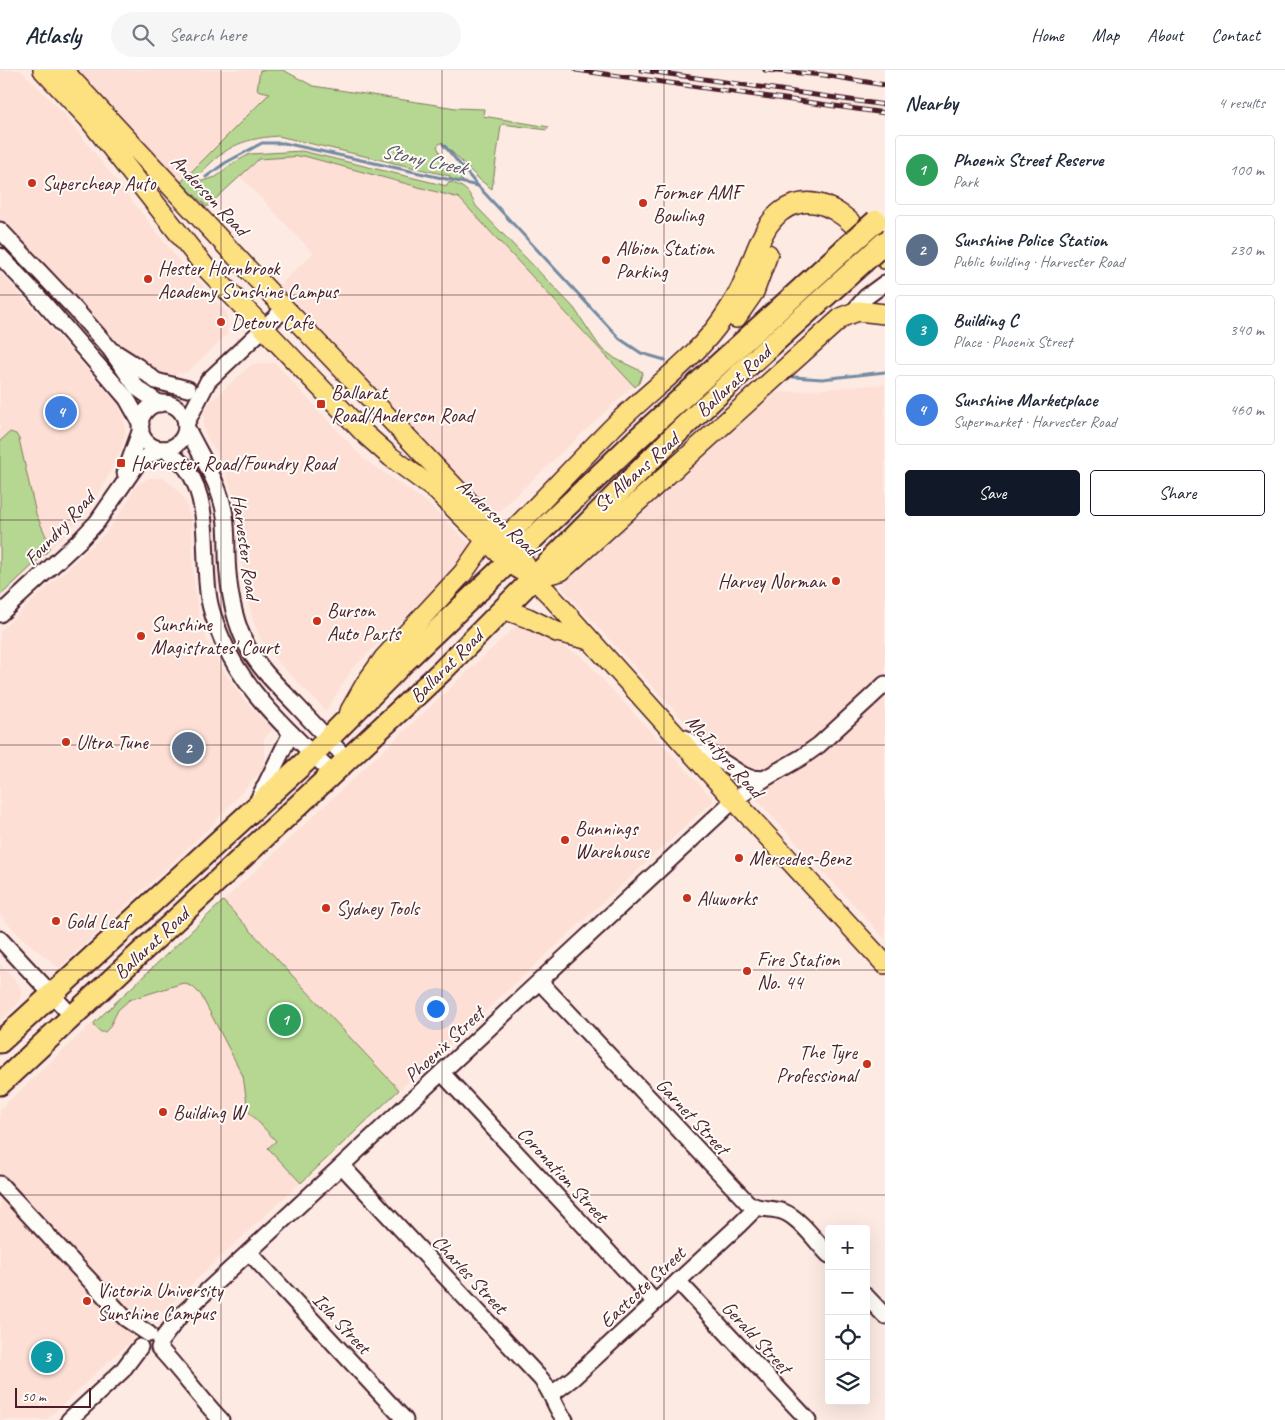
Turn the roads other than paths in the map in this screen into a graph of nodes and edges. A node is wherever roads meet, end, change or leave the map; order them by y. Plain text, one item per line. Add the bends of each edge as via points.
1 (43, 70) edge
2 (63, 70) edge
3 (880, 217) edge
4 (0, 230) edge
5 (885, 242) edge
6 (0, 256) edge
7 (885, 259) edge
8 (885, 283) edge
9 (285, 308) junction
10 (853, 312) junction
11 (885, 314) edge
12 (264, 328) junction
13 (110, 349) junction
14 (208, 381) junction
15 (188, 389) junction
16 (161, 404) junction
17 (186, 425) junction
18 (141, 426) junction
19 (163, 449) junction
20 (587, 452) junction
21 (604, 471) junction
22 (121, 486) junction
23 (501, 546) junction
24 (534, 578) junction
25 (503, 609) junction
26 (0, 614) edge
27 (590, 640) junction
28 (885, 684) edge
29 (668, 727) junction
30 (291, 733) junction
31 (335, 733) junction
32 (313, 754) junction
33 (340, 767) junction
34 (764, 779) junction
35 (734, 800) junction
36 (253, 810) junction
37 (0, 939) edge
38 (885, 964) edge
39 (540, 982) junction
40 (51, 994) junction
41 (72, 1016) junction
42 (0, 1042) edge
43 (442, 1073) junction
44 (0, 1084) edge
45 (342, 1166) junction
46 (0, 1184) edge
47 (756, 1208) junction
48 (249, 1252) junction
49 (825, 1252) edge
50 (678, 1281) junction
51 (870, 1300) edge
52 (655, 1302) junction
53 (885, 1316) edge
54 (150, 1344) junction
55 (552, 1394) junction
56 (560, 1418) edge
57 (69, 1420) edge
58 (221, 1420) edge
59 (405, 1420) edge
60 (808, 1420) edge

1 - 12 main road, Anderson Road via 88,118 206,268
2 - 9 main road, Anderson Road
3 - 21 highway, Ballarat Road, bridge
4 - 13 street
5 - 24 highway, Ballarat Road, bridge via 691,419
6 - 18 street via 127,399
7 - 20 main road via 834,210 807,203 784,209 766,228 737,304 706,342
8 - 10 street
9 - 12 street
9 - 23 main road, Anderson Road
10 - 11 main road
10 - 24 main road, St Albans Road via 829,327 561,571
12 - 14 street
12 - 23 main road, Anderson Road via 378,446
13 - 15 street via 156,381
13 - 16 street via 138,388
14 - 15 street
14 - 17 street
15 - 16 street
16 - 17 street via 178,409
16 - 18 street via 149,409
17 - 19 street via 184,437 172,447
17 - 31 street, Harvester Road via 214,478 223,505 228,533 230,590 247,646 258,663
18 - 19 street via 148,443
18 - 22 street, Foundry Road
19 - 22 street, Foundry Road via 141,460
19 - 30 street, Harvester Road via 186,468 200,501 209,601 222,640 254,691
20 - 21 main road
20 - 23 main road
21 - 23 highway, Ballarat Road
22 - 26 street, Foundry Road via 79,541
23 - 24 main road, Anderson Road
23 - 31 highway, Ballarat Road via 402,664
23 - 31 main road via 463,573 384,658
24 - 25 highway, Ballarat Road
24 - 27 main road, McIntyre Road
25 - 27 main road via 557,632
25 - 33 highway, Ballarat Road via 442,672
27 - 29 main road, McIntyre Road
28 - 34 street, Phoenix Street via 819,745
29 - 34 street via 743,775
29 - 35 main road, McIntyre Road
30 - 32 street, Harvester Road
30 - 36 street
31 - 32 highway, Ballarat Road
31 - 33 street, Harvester Road
32 - 33 street, Harvester Road
32 - 36 highway, Ballarat Road
33 - 41 highway, Ballarat Road
34 - 35 street, Phoenix Street
35 - 38 main road, McIntyre Road
35 - 39 street, Phoenix Street
36 - 40 highway, Ballarat Road
37 - 40 street
39 - 43 street, Phoenix Street
39 - 47 street, Garnet Street via 737,1192
40 - 41 street
40 - 42 highway, Ballarat Road
41 - 44 highway, Ballarat Road
43 - 45 street, Phoenix Street
43 - 52 street, Coronation Street
45 - 48 street, Phoenix Street
45 - 55 street, Charles Street
46 - 54 street
47 - 49 street via 779,1210 790,1215
47 - 50 street, Eastcote Street
48 - 54 street, Phoenix Street
48 - 59 street, Isla Street
50 - 52 street, Eastcote Street
50 - 60 street, Gerald Street
51 - 53 street
52 - 55 street, Eastcote Street via 574,1378
54 - 57 street, Phoenix Street
54 - 58 street via 189,1380
55 - 56 street, Charles Street

